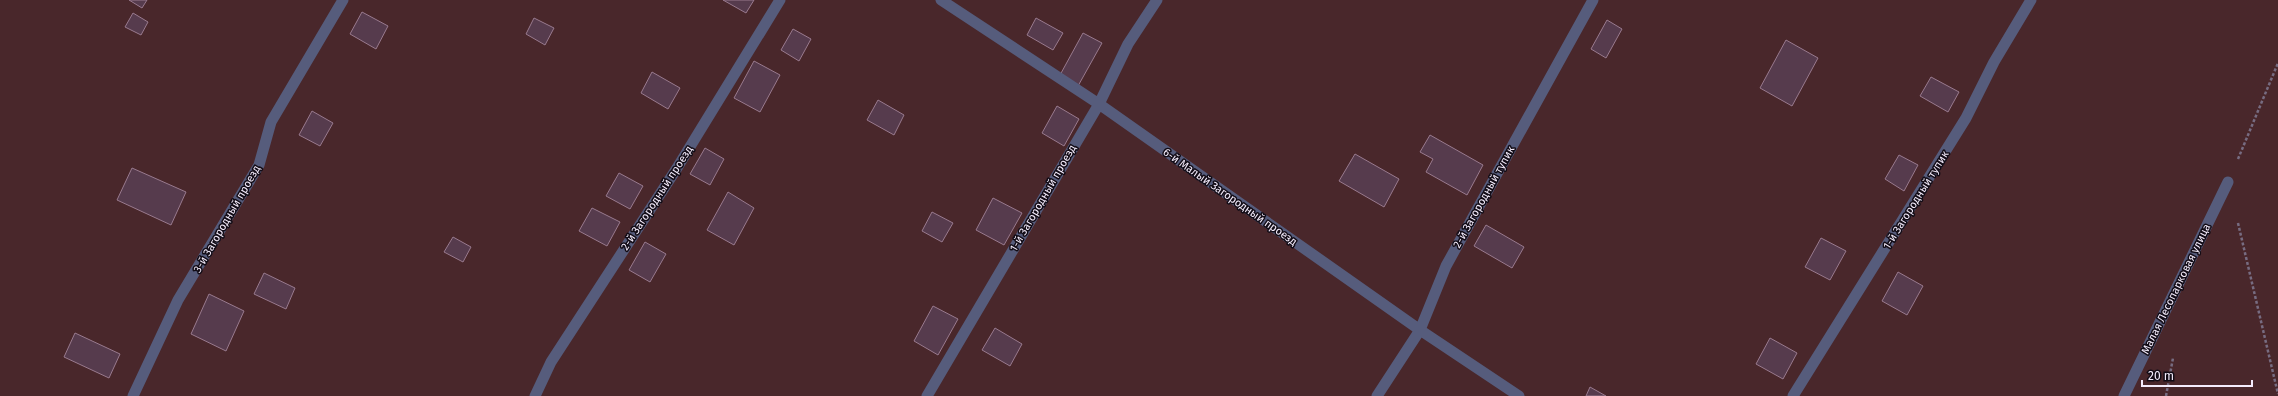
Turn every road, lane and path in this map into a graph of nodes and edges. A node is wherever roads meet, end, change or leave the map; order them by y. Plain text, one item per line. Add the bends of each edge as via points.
1 (343, 0) edge
2 (780, 0) edge
3 (940, 0) edge
4 (1157, 0) edge
5 (1593, 0) edge
6 (2031, 0) edge
7 (2278, 63) edge
8 (1099, 104) junction
9 (2228, 182) junction
10 (1420, 330) junction
11 (2278, 394) edge
12 (133, 396) edge
13 (535, 396) edge
14 (927, 396) edge
15 (1377, 396) edge
16 (1519, 396) edge
17 (1793, 396) edge
18 (2124, 396) edge

1 - 12 street, 3-й Загородный проезд via 271,122 260,165 178,300
2 - 13 street, 2-й Загородный проезд via 677,168 551,362
3 - 8 street, 6-й Малый Загородный проезд
4 - 8 street, 1-й Загородный проезд via 1128,44
5 - 10 street, 2-й Загородный тупик via 1446,266
6 - 17 street, 1-й Загородный тупик via 1994,62 1966,118
7 - 9 path
8 - 10 street, 6-й Малый Загородный проезд
8 - 14 street, 1-й Загородный проезд
9 - 11 path
9 - 18 street, Малая Лесопарковая улица
10 - 15 street, 2-й Загородный тупик
10 - 16 street, 6-й Малый Загородный проезд

